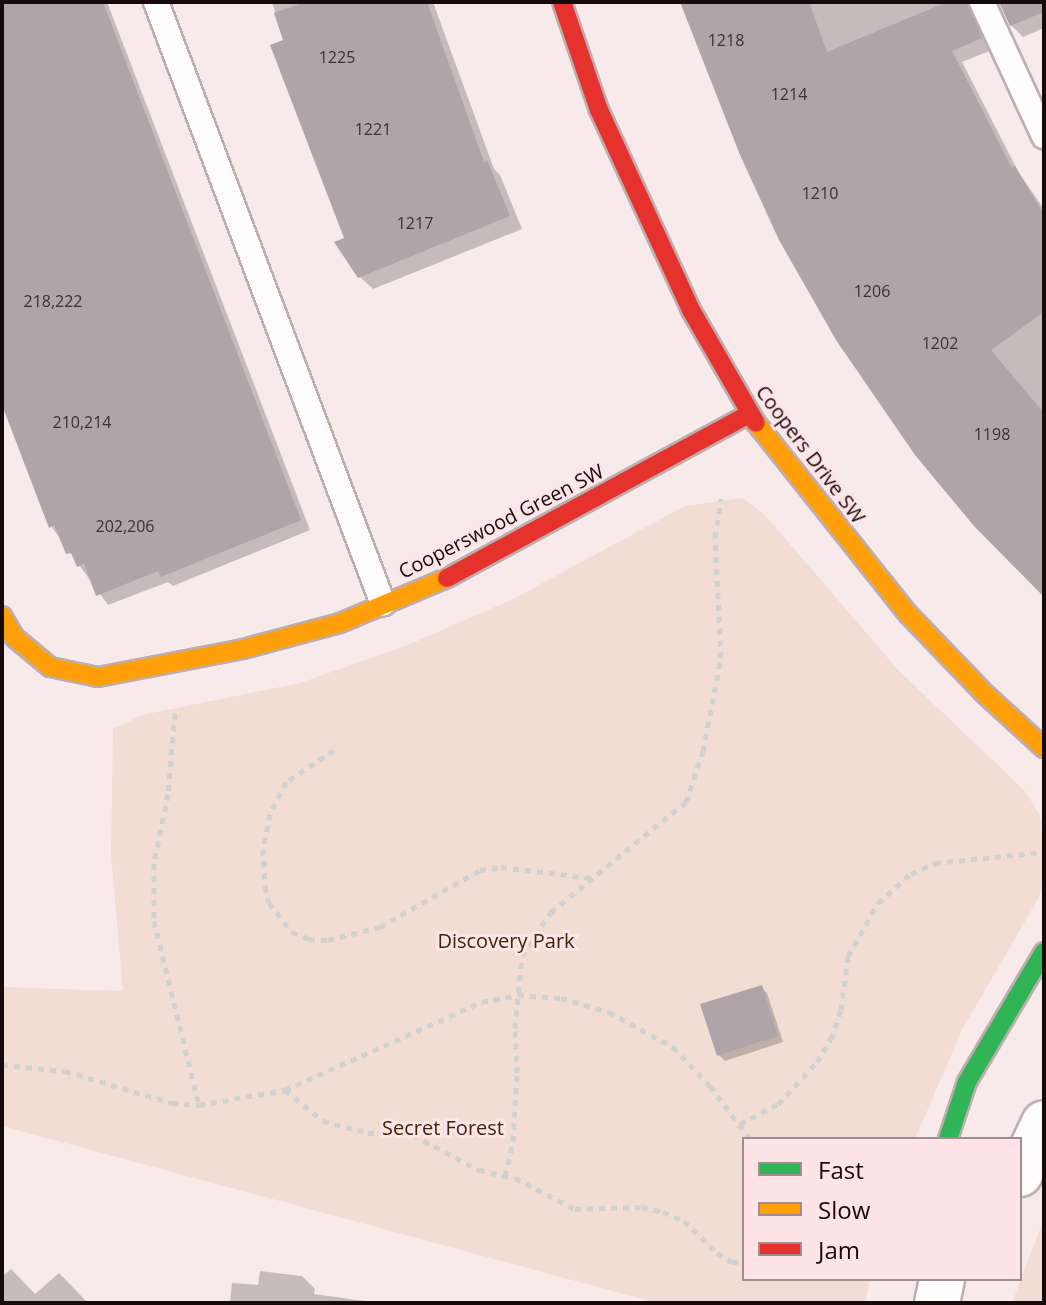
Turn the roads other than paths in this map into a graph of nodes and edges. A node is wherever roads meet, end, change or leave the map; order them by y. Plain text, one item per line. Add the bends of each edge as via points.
1 (156, 2) edge
2 (562, 2) edge
3 (982, 2) edge
4 (1044, 136) edge
5 (749, 414) junction
6 (383, 604) junction
7 (2, 616) edge
8 (1044, 748) edge
9 (1044, 952) edge
10 (1044, 1123) edge
11 (949, 1137) edge
12 (1022, 1170) edge
13 (942, 1281) edge
14 (937, 1303) edge

1 - 6 lane
2 - 5 street, Coopers Drive SW via 599,110 691,310
3 - 4 lane
5 - 6 street, Cooperswood Green SW via 449,577
5 - 8 street, Coopers Drive SW via 908,614
6 - 7 street, Cooperswood Green SW via 312,631 98,677 50,667 14,637
9 - 11 street via 967,1082
10 - 12 street
13 - 14 street

